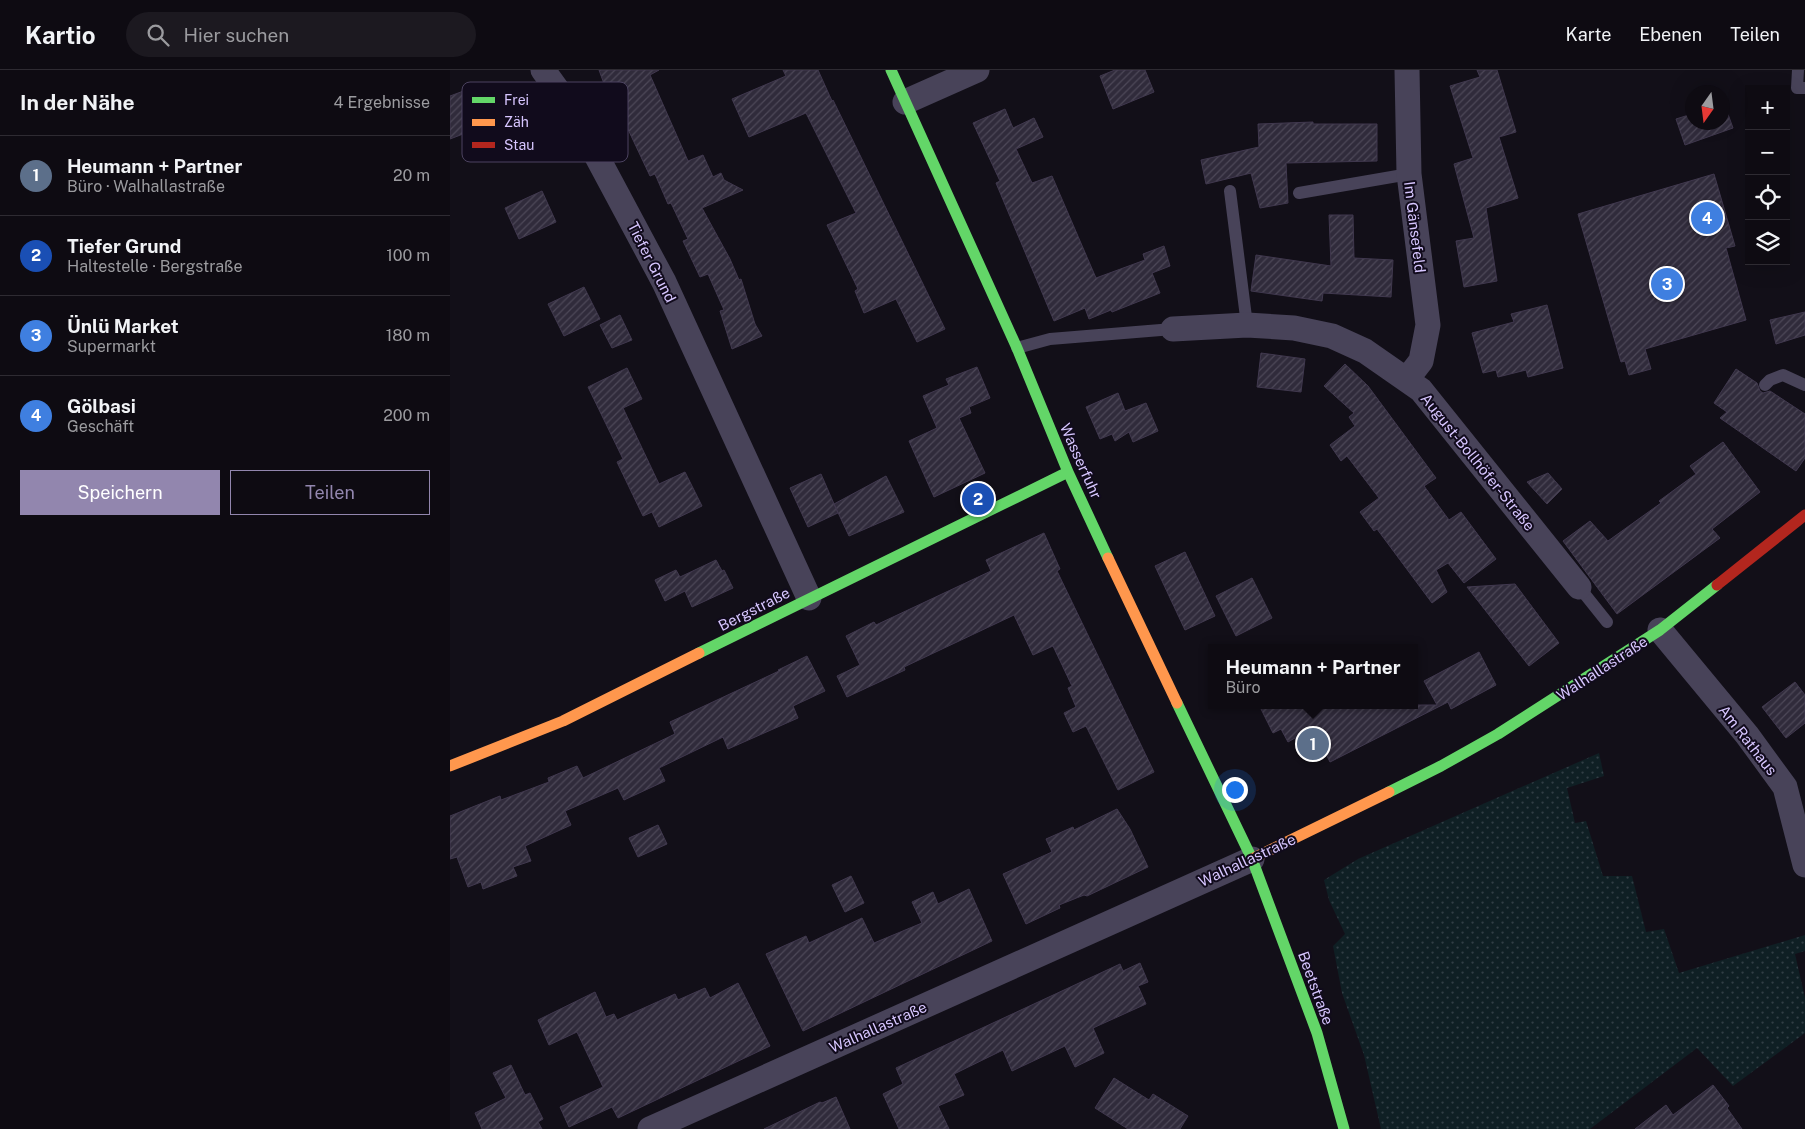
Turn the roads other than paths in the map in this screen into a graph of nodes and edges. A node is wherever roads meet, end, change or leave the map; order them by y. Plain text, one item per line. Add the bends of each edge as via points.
1 (543, 70) edge
2 (891, 70) edge
3 (977, 70) edge
4 (1407, 70) edge
5 (1798, 70) edge
6 (552, 82) edge
7 (1805, 88) edge
8 (905, 102) junction
9 (600, 162) edge
10 (1409, 174) junction
11 (1230, 190) dead end
12 (1299, 193) dead end
13 (1247, 325) junction
14 (1173, 329) joint
15 (1017, 348) junction
16 (1407, 379) junction
17 (1765, 385) dead end
18 (1805, 385) edge
19 (1068, 472) junction
20 (1804, 516) edge
21 (1580, 588) joint
22 (809, 598) junction
23 (1607, 622) dead end
24 (1660, 630) junction
25 (450, 766) edge
26 (1252, 859) junction
27 (1805, 865) edge
28 (650, 1129) edge
29 (1344, 1129) edge

1 - 6 street, Tiefer Grund
2 - 8 main road, Wasserfuhr
3 - 8 street
4 - 10 street, Im Gänsefeld
5 - 7 lane via 1797,88
8 - 15 main road, Wasserfuhr
9 - 22 street, Tiefer Grund via 664,282
10 - 12 lane
10 - 16 street, Im Gänsefeld via 1428,325 1420,360
11 - 13 lane
13 - 14 street, August-Bollhöfer-Straße
13 - 16 street, August-Bollhöfer-Straße via 1294,328 1332,336 1365,351
14 - 15 lane via 1050,339
15 - 19 main road, Wasserfuhr
16 - 21 street, August-Bollhöfer-Straße via 1421,390
17 - 18 lane via 1783,375
19 - 22 main road, Bergstraße
19 - 26 main road, Wasserfuhr
20 - 24 main road, Walhallastraße
21 - 23 lane, August-Bollhöfer-Straße
22 - 25 main road, Bergstraße via 564,721
24 - 26 main road, Walhallastraße via 1498,734 1441,766
24 - 27 street, Am Rathaus via 1747,735 1785,787
26 - 28 street, Walhallastraße
26 - 29 main road, Beetstraße via 1317,1033

